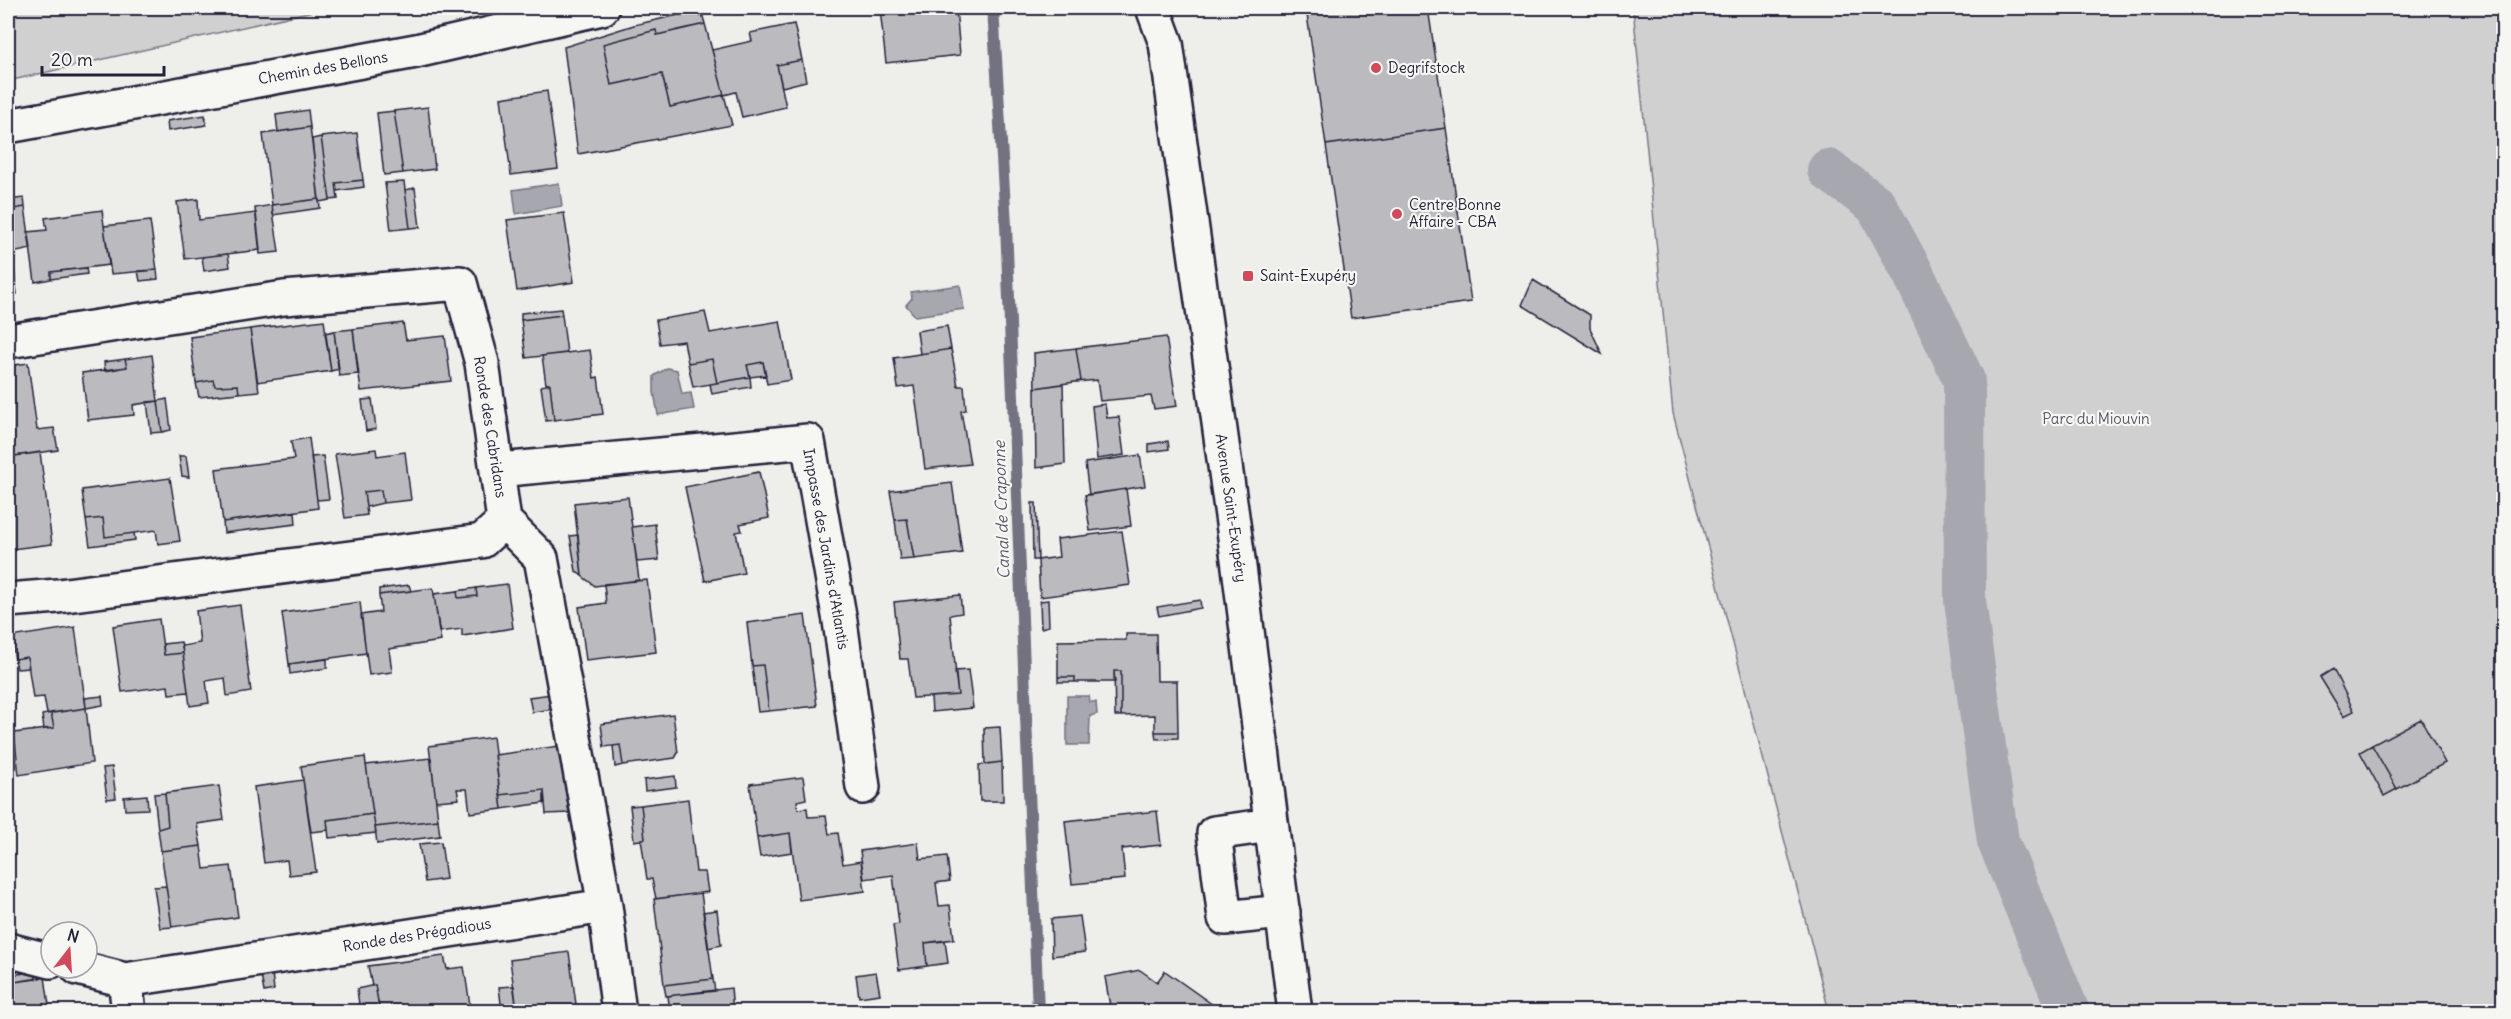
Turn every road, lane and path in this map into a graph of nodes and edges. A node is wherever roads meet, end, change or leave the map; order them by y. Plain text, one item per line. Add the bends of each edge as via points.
1 (1153, 8) edge
2 (1168, 8) edge
3 (589, 9) edge
4 (1166, 43) junction
5 (8, 126) edge
6 (8, 341) edge
7 (498, 470) junction
8 (504, 521) junction
9 (8, 600) edge
10 (862, 787) dead end
11 (1271, 825) junction
12 (604, 906) junction
13 (1283, 912) junction
14 (8, 950) edge
15 (39, 958) edge
16 (99, 980) edge
17 (127, 996) edge
18 (619, 1011) edge
19 (1295, 1011) edge

1 - 4 street, Avenue Saint-Exupéry
2 - 4 street
3 - 5 street, Chemin des Bellons via 416,51
4 - 11 street, Avenue Saint-Exupéry
6 - 7 street, Ronde des Cabridans via 284,298 459,283 482,363
7 - 8 street, Ronde des Cabridans
7 - 10 street, Impasse des Jardins d'Atlantis via 808,441 840,621
8 - 9 street via 482,541
8 - 12 street via 541,558
11 - 13 street, Avenue Saint-Exupéry
11 - 13 street via 1214,833 1225,918
12 - 17 street, Ronde des Prégadious
12 - 18 street
13 - 19 street, Avenue Saint-Exupéry
14 - 15 street
16 - 17 street

